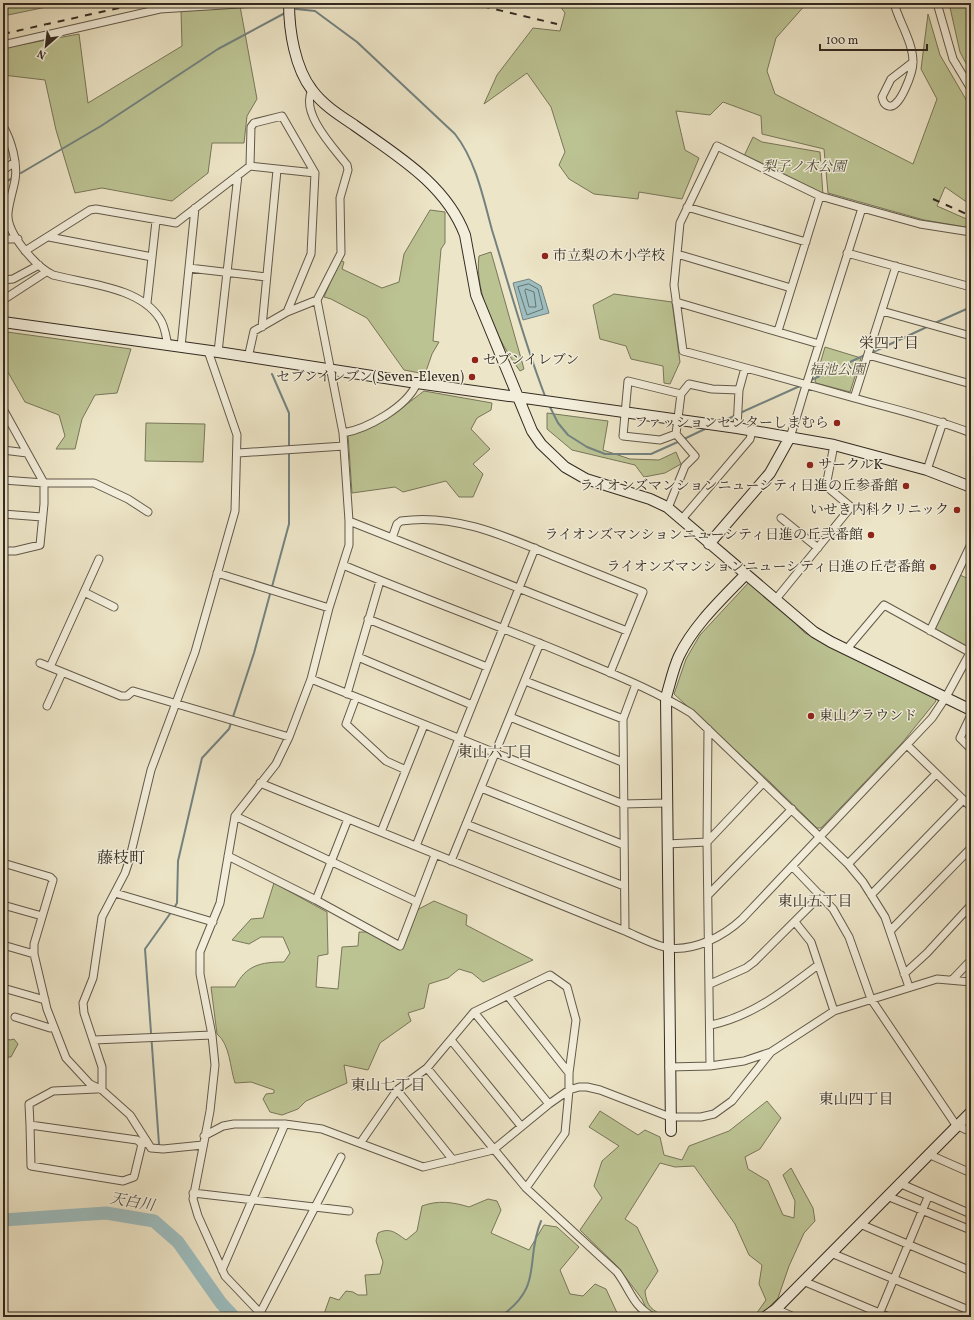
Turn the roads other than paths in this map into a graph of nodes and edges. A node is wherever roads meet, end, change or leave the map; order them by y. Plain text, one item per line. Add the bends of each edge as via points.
1 (255, 3) edge
2 (288, 3) edge
3 (894, 3) edge
4 (937, 3) edge
5 (3, 45) edge
6 (913, 62) junction
7 (971, 89) edge
8 (312, 90) junction
9 (3, 126) edge
10 (15, 162) junction
11 (250, 166) junction
12 (3, 170) edge
13 (277, 170) junction
14 (315, 173) junction
15 (238, 175) junction
16 (820, 196) junction
17 (687, 207) junction
18 (196, 208) junction
19 (862, 208) junction
20 (156, 221) junction
21 (971, 232) edge
22 (49, 237) junction
23 (3, 239) edge
24 (18, 239) junction
25 (806, 242) junction
26 (25, 251) junction
27 (848, 253) junction
28 (677, 254) junction
29 (152, 256) junction
30 (39, 265) junction
31 (896, 266) junction
32 (189, 268) junction
33 (46, 272) junction
34 (228, 273) junction
35 (266, 277) junction
36 (3, 280) edge
37 (971, 286) edge
38 (791, 288) junction
39 (3, 300) edge
40 (317, 300) junction
41 (676, 302) junction
42 (147, 303) junction
43 (882, 311) junction
44 (287, 312) junction
45 (3, 322) edge
46 (262, 327) junction
47 (778, 332) junction
48 (971, 336) edge
49 (819, 344) junction
50 (168, 346) junction
51 (181, 347) junction
52 (208, 351) junction
53 (218, 352) junction
54 (868, 355) junction
55 (248, 358) junction
56 (745, 368) junction
57 (331, 370) junction
58 (417, 383) junction
59 (971, 384) edge
60 (806, 385) junction
61 (739, 390) junction
62 (681, 394) junction
63 (519, 398) junction
64 (854, 398) junction
65 (3, 409) edge
66 (624, 412) junction
67 (6, 418) edge
68 (679, 420) junction
69 (943, 422) junction
70 (737, 428) junction
71 (752, 431) junction
72 (343, 433) junction
73 (971, 433) edge
74 (676, 434) junction
75 (790, 437) junction
76 (834, 445) junction
77 (344, 446) junction
78 (3, 450) edge
79 (28, 453) junction
80 (238, 453) junction
81 (927, 470) junction
82 (3, 480) edge
83 (44, 483) junction
84 (971, 487) edge
85 (668, 508) junction
86 (148, 512) dead end
87 (3, 514) edge
88 (42, 517) junction
89 (781, 518) dead end
90 (682, 519) junction
91 (349, 521) junction
92 (392, 538) junction
93 (709, 544) junction
94 (971, 544) edge
95 (535, 548) junction
96 (818, 548) junction
97 (3, 551) edge
98 (99, 559) dead end
99 (343, 566) junction
100 (217, 573) junction
101 (745, 575) junction
102 (380, 581) junction
103 (519, 588) junction
104 (84, 592) junction
105 (776, 599) junction
106 (114, 606) dead end
107 (329, 608) junction
108 (368, 619) junction
109 (503, 629) junction
110 (627, 631) junction
111 (930, 631) junction
112 (540, 643) junction
113 (846, 650) junction
114 (971, 652) edge
115 (358, 657) junction
116 (40, 663) dead end
117 (488, 667) junction
118 (50, 668) junction
119 (62, 673) junction
120 (610, 673) junction
121 (311, 679) junction
122 (525, 681) junction
123 (636, 684) junction
124 (347, 694) junction
125 (356, 697) junction
126 (666, 697) junction
127 (946, 698) junction
128 (176, 703) junction
129 (472, 705) junction
130 (47, 706) dead end
131 (971, 710) edge
132 (971, 715) edge
133 (510, 717) junction
134 (623, 719) junction
135 (424, 725) junction
136 (708, 729) junction
137 (290, 737) junction
138 (459, 738) junction
139 (907, 745) junction
140 (971, 749) edge
141 (495, 753) junction
142 (622, 762) junction
143 (406, 770) junction
144 (936, 774) junction
145 (260, 783) junction
146 (763, 783) junction
147 (481, 788) junction
148 (963, 800) junction
149 (666, 803) junction
150 (623, 804) junction
151 (971, 807) edge
152 (792, 810) junction
153 (235, 816) junction
154 (348, 819) junction
155 (466, 824) junction
156 (381, 832) junction
157 (820, 837) junction
158 (707, 842) junction
159 (667, 844) junction
160 (624, 845) junction
161 (416, 846) junction
162 (971, 848) edge
163 (435, 854) junction
164 (228, 856) junction
165 (331, 861) junction
166 (451, 861) junction
167 (3, 863) edge
168 (848, 864) junction
169 (792, 866) junction
170 (624, 886) junction
171 (115, 893) junction
172 (709, 894) junction
173 (821, 895) junction
174 (871, 895) junction
175 (316, 900) junction
176 (417, 902) junction
177 (3, 904) edge
178 (971, 905) edge
179 (42, 916) junction
180 (213, 922) junction
181 (794, 922) junction
182 (625, 931) junction
183 (890, 931) junction
184 (709, 940) junction
185 (3, 945) edge
186 (668, 948) junction
187 (34, 954) junction
188 (971, 960) edge
189 (818, 965) junction
190 (904, 974) junction
191 (952, 980) junction
192 (971, 982) edge
193 (710, 984) junction
194 (909, 987) junction
195 (3, 988) edge
196 (508, 996) junction
197 (871, 999) junction
198 (45, 1000) junction
199 (834, 1011) junction
200 (474, 1012) junction
201 (15, 1017) dead end
202 (711, 1025) junction
203 (54, 1027) junction
204 (212, 1035) junction
205 (94, 1040) junction
206 (450, 1040) junction
207 (772, 1052) junction
208 (710, 1066) junction
209 (669, 1067) junction
210 (427, 1068) junction
211 (569, 1073) junction
212 (100, 1089) junction
213 (397, 1090) junction
214 (570, 1090) junction
215 (549, 1104) junction
216 (971, 1112) edge
217 (670, 1117) junction
218 (285, 1124) junction
219 (30, 1125) junction
220 (521, 1126) junction
221 (956, 1126) junction
222 (671, 1131) dead end
223 (971, 1132) edge
224 (204, 1136) junction
225 (361, 1142) junction
226 (144, 1144) junction
227 (203, 1145) junction
228 (493, 1150) junction
229 (928, 1154) junction
230 (341, 1157) dead end
231 (453, 1160) junction
232 (971, 1173) edge
233 (898, 1183) junction
234 (526, 1188) junction
235 (193, 1193) junction
236 (888, 1196) junction
237 (928, 1197) junction
238 (253, 1200) junction
239 (317, 1207) junction
240 (923, 1210) junction
241 (349, 1211) dead end
242 (971, 1214) edge
243 (860, 1224) junction
244 (971, 1230) edge
245 (908, 1245) junction
246 (831, 1253) junction
247 (222, 1270) junction
248 (971, 1271) edge
249 (894, 1279) junction
250 (803, 1281) junction
251 (776, 1309) junction
252 (971, 1311) edge
253 (262, 1315) edge
254 (879, 1315) edge
255 (653, 1317) edge
256 (765, 1317) edge
257 (794, 1317) edge
258 (889, 1317) edge

1 - 5 street via 160,9
2 - 8 street via 298,61
3 - 6 street
4 - 7 street via 953,59
6 - 6 street via 910,76 898,102 888,106 882,97 887,83
8 - 40 street via 308,97 310,109 320,129 347,164 348,170 340,198 341,253
8 - 63 street via 327,106 420,172 456,214 465,235 476,295
9 - 10 street
10 - 12 street
10 - 24 street via 16,178 7,214
11 - 13 street
11 - 14 street via 251,127 254,123 282,116
11 - 15 street
13 - 14 street
13 - 35 street
14 - 44 street via 312,254
15 - 18 street
15 - 34 street
16 - 17 street via 717,146
16 - 19 street
16 - 25 street
17 - 25 street
17 - 28 street via 680,223
18 - 20 street via 176,223
18 - 32 street
19 - 21 street via 920,224
19 - 27 street
20 - 22 street via 96,209 90,210
20 - 29 street
22 - 26 street
22 - 29 street
23 - 24 street
24 - 26 street
25 - 38 street
26 - 30 street
27 - 31 street
27 - 49 street
28 - 38 street
28 - 41 street via 674,286
29 - 42 street
30 - 33 street
30 - 36 street via 13,280
31 - 37 street
31 - 43 street
32 - 34 street
32 - 51 street
33 - 39 street
33 - 42 street via 129,295
34 - 35 street
34 - 53 street
35 - 46 street
38 - 47 street
40 - 44 street
40 - 57 street
41 - 47 street
41 - 56 street via 683,351
42 - 50 street via 161,319
43 - 48 street
43 - 54 street
44 - 46 street
45 - 50 street
46 - 55 street via 252,333
47 - 49 street
49 - 60 street
50 - 51 street
51 - 52 street
52 - 53 street
52 - 80 street via 237,435
53 - 55 street
54 - 59 street
54 - 64 street
55 - 57 street
56 - 60 street
56 - 61 street
57 - 58 street
57 - 72 street
58 - 63 street
58 - 72 street via 414,391 380,418 357,430
60 - 64 street
60 - 75 street
61 - 62 street via 712,389 689,384
61 - 70 street
62 - 66 street via 628,381
62 - 68 street
63 - 66 street
63 - 85 street via 532,430 541,444 566,467 586,478 650,499
64 - 69 street
65 - 67 street
66 - 68 street
66 - 74 street via 623,436 660,440
67 - 79 street
68 - 70 street
68 - 74 street
69 - 73 street
69 - 81 street
70 - 71 street
71 - 75 street
71 - 90 street via 750,439
72 - 77 street
74 - 85 street via 695,456 685,466
75 - 76 street
75 - 93 street via 770,474
76 - 81 street
76 - 96 street via 826,486 851,507
77 - 80 street
77 - 91 street
78 - 79 street
79 - 83 street
80 - 100 street via 235,511
81 - 84 street
82 - 83 street
83 - 86 street via 94,483
83 - 88 street
85 - 90 street
87 - 88 street
88 - 97 street via 40,545
89 - 96 street
90 - 93 street
91 - 92 street
91 - 99 street via 350,538
92 - 95 street via 397,524 401,521 438,520 490,531
92 - 103 street
93 - 101 street
94 - 111 street
95 - 103 street
95 - 110 street via 643,592
96 - 105 street
98 - 104 street
99 - 102 street
99 - 107 street
100 - 107 street
100 - 128 street via 195,652
101 - 105 street
101 - 126 street via 713,608 691,636 680,656
102 - 108 street
102 - 109 street
103 - 109 street
103 - 110 street
104 - 106 street
104 - 118 street
105 - 113 street via 814,632
107 - 121 street
108 - 115 street
108 - 117 street
109 - 112 street
109 - 117 street
110 - 120 street
111 - 113 street via 884,605
111 - 114 street
112 - 120 street
112 - 122 street
113 - 127 street
114 - 127 street
115 - 124 street
115 - 129 street
116 - 118 street
117 - 129 street
118 - 119 street
119 - 128 street via 121,696 127,696 133,691
119 - 130 street
120 - 123 street
121 - 124 street
121 - 137 street
122 - 133 street
122 - 134 street
123 - 126 street
123 - 134 street
124 - 125 street
125 - 135 street
125 - 143 street via 346,724 386,762
126 - 136 street
126 - 149 street
127 - 131 street
127 - 139 street
128 - 137 street
128 - 171 street via 152,770 129,861
129 - 138 street
132 - 140 street via 960,738
133 - 141 street
133 - 142 street
134 - 142 street
135 - 138 street
135 - 143 street
136 - 146 street
136 - 158 street
137 - 145 street via 276,764
138 - 141 street
138 - 161 street
139 - 144 street
139 - 157 street
141 - 147 street
141 - 150 street
142 - 150 street
143 - 156 street
144 - 148 street
144 - 168 street
145 - 153 street
145 - 154 street
146 - 152 street
146 - 158 street
147 - 155 street
147 - 160 street
148 - 151 street
148 - 174 street
149 - 150 street
149 - 159 street
150 - 160 street
152 - 157 street
152 - 172 street
153 - 164 street
153 - 165 street
154 - 156 street
154 - 165 street
155 - 166 street
155 - 170 street
156 - 161 street
157 - 168 street
157 - 169 street
158 - 159 street
158 - 172 street
159 - 186 street
160 - 170 street
161 - 163 street
162 - 183 street
163 - 166 street
163 - 176 street
164 - 175 street
164 - 180 street via 220,904
165 - 175 street
165 - 176 street
166 - 182 street
167 - 179 street via 53,880
168 - 174 street
169 - 173 street
169 - 184 street via 734,926
170 - 182 street
171 - 180 street
171 - 205 street via 102,917 93,978 83,1003
172 - 184 street
173 - 181 street
173 - 197 street via 833,909 849,937
174 - 183 street via 885,917
175 - 176 street via 400,946
177 - 179 street
178 - 190 street
179 - 187 street via 34,944
180 - 204 street via 200,952 200,974
181 - 189 street via 809,938
181 - 193 street via 746,968
182 - 186 street
183 - 190 street
184 - 186 street
184 - 193 street
185 - 187 street
186 - 209 street
187 - 198 street
188 - 191 street
189 - 199 street
189 - 202 street via 781,994 760,1006
190 - 194 street
191 - 192 street
191 - 194 street via 937,979
193 - 202 street
194 - 197 street
195 - 198 street
196 - 200 street
196 - 211 street
196 - 211 street via 550,975 567,986 576,1020
197 - 199 street
197 - 221 street
198 - 203 street
199 - 207 street
200 - 206 street
200 - 215 street
201 - 203 street
202 - 208 street
203 - 212 street via 66,1058 90,1084
204 - 205 street
204 - 224 street via 215,1080
205 - 212 street via 102,1067
206 - 210 street
206 - 220 street
207 - 208 street via 738,1062
207 - 217 street via 724,1108 701,1117
208 - 209 street
209 - 217 street
210 - 213 street
210 - 228 street
211 - 214 street
212 - 219 street via 54,1091 29,1104
212 - 226 street via 130,1115
213 - 225 street
213 - 231 street
214 - 215 street
214 - 217 street via 587,1086
214 - 234 street via 565,1133
215 - 220 street
216 - 221 street
217 - 222 street
218 - 224 street via 234,1124 223,1126
218 - 225 street via 322,1129
218 - 238 street
219 - 226 street via 137,1140
219 - 226 street via 31,1166 123,1181 134,1177
220 - 228 street
221 - 223 street
221 - 229 street
224 - 227 street
225 - 231 street via 423,1167
226 - 227 street via 157,1149
227 - 235 street
228 - 231 street
228 - 234 street
229 - 232 street
229 - 233 street
230 - 239 street
233 - 236 street
233 - 237 street
234 - 255 street via 617,1272 635,1303 642,1311
235 - 238 street
235 - 247 street via 198,1216
236 - 240 street
236 - 243 street
237 - 240 street
237 - 242 street
238 - 239 street
238 - 247 street
239 - 241 street
239 - 253 street
240 - 244 street
240 - 245 street
243 - 245 street
243 - 246 street
245 - 248 street
245 - 249 street
246 - 249 street
246 - 250 street
247 - 253 street via 230,1283
249 - 252 street
249 - 254 street
250 - 251 street
250 - 254 street
251 - 256 street
251 - 257 street
254 - 258 street

